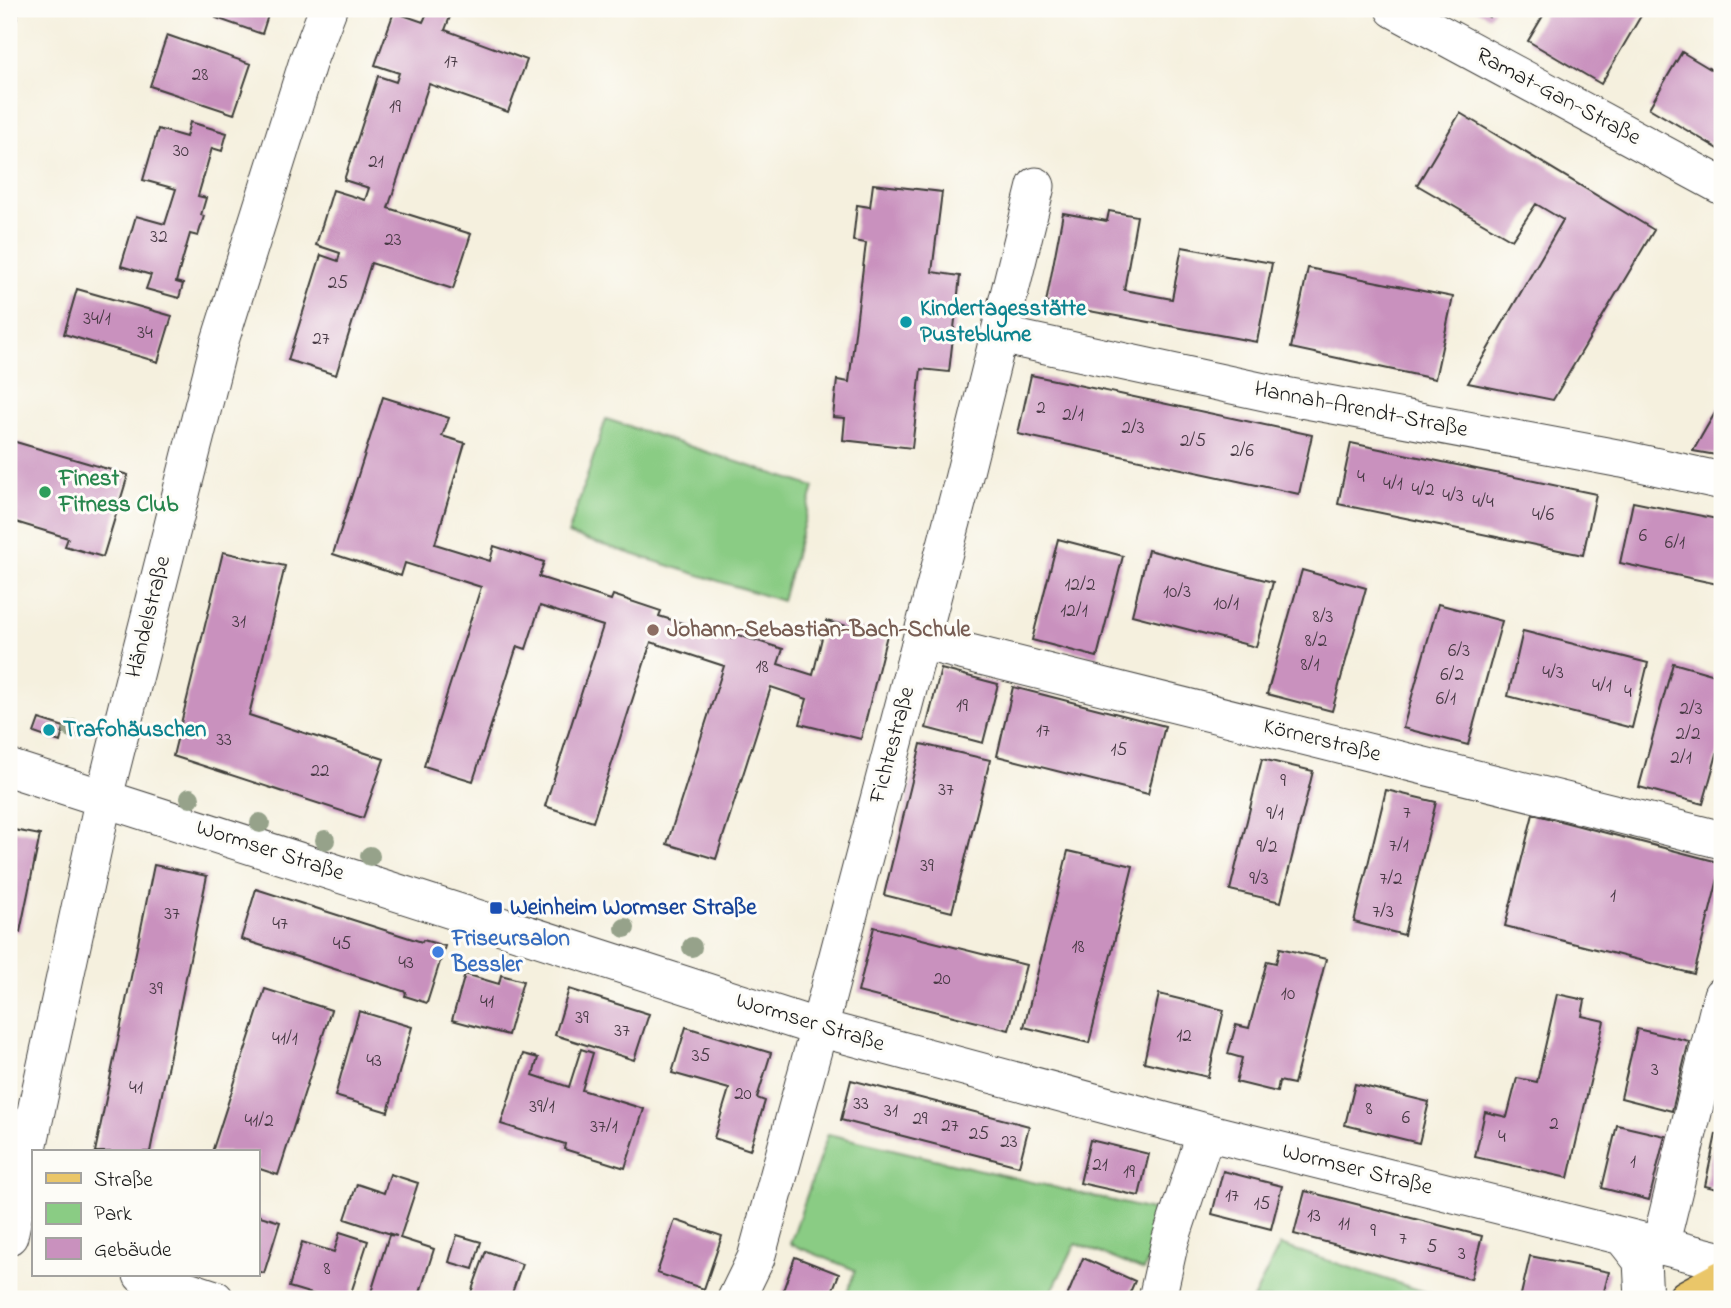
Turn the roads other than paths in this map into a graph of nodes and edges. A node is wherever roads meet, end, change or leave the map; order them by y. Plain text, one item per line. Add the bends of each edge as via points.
1 (328, 9) edge
2 (1394, 9) edge
3 (1036, 186) dead end
4 (1722, 186) edge
5 (1000, 335) junction
6 (1722, 481) edge
7 (921, 641) junction
8 (9, 768) edge
9 (104, 797) junction
10 (1722, 840) edge
11 (1722, 995) edge
12 (819, 1028) junction
13 (1206, 1132) junction
14 (34, 1150) edge
15 (32, 1159) edge
16 (17, 1235) edge
17 (1623, 1237) junction
18 (1660, 1246) junction
19 (1722, 1261) edge
20 (145, 1276) edge
21 (1722, 1280) edge
22 (215, 1299) edge
23 (736, 1299) edge
24 (1157, 1299) edge
25 (1644, 1299) edge
26 (1687, 1299) edge

1 - 9 street, Händelstraße via 219,344
2 - 4 street, Ramat-Gan-Straße
3 - 5 street, Fichtestraße
5 - 6 street, Hannah-Arendt-Straße via 1269,393
5 - 7 street, Fichtestraße
7 - 10 street, Körnerstraße
7 - 12 street, Fichtestraße
8 - 9 street, Wormser Straße
9 - 12 street, Wormser Straße
9 - 14 street, Händelstraße
11 - 18 street
12 - 13 street, Wormser Straße
12 - 23 street, Fichtestraße via 756,1258
13 - 17 street, Wormser Straße
13 - 24 street via 1170,1241
15 - 16 street, Händelstraße
17 - 18 street, Wormser Straße
17 - 25 street via 1642,1261
18 - 19 street, Wormser Straße
20 - 22 street
21 - 26 main road

